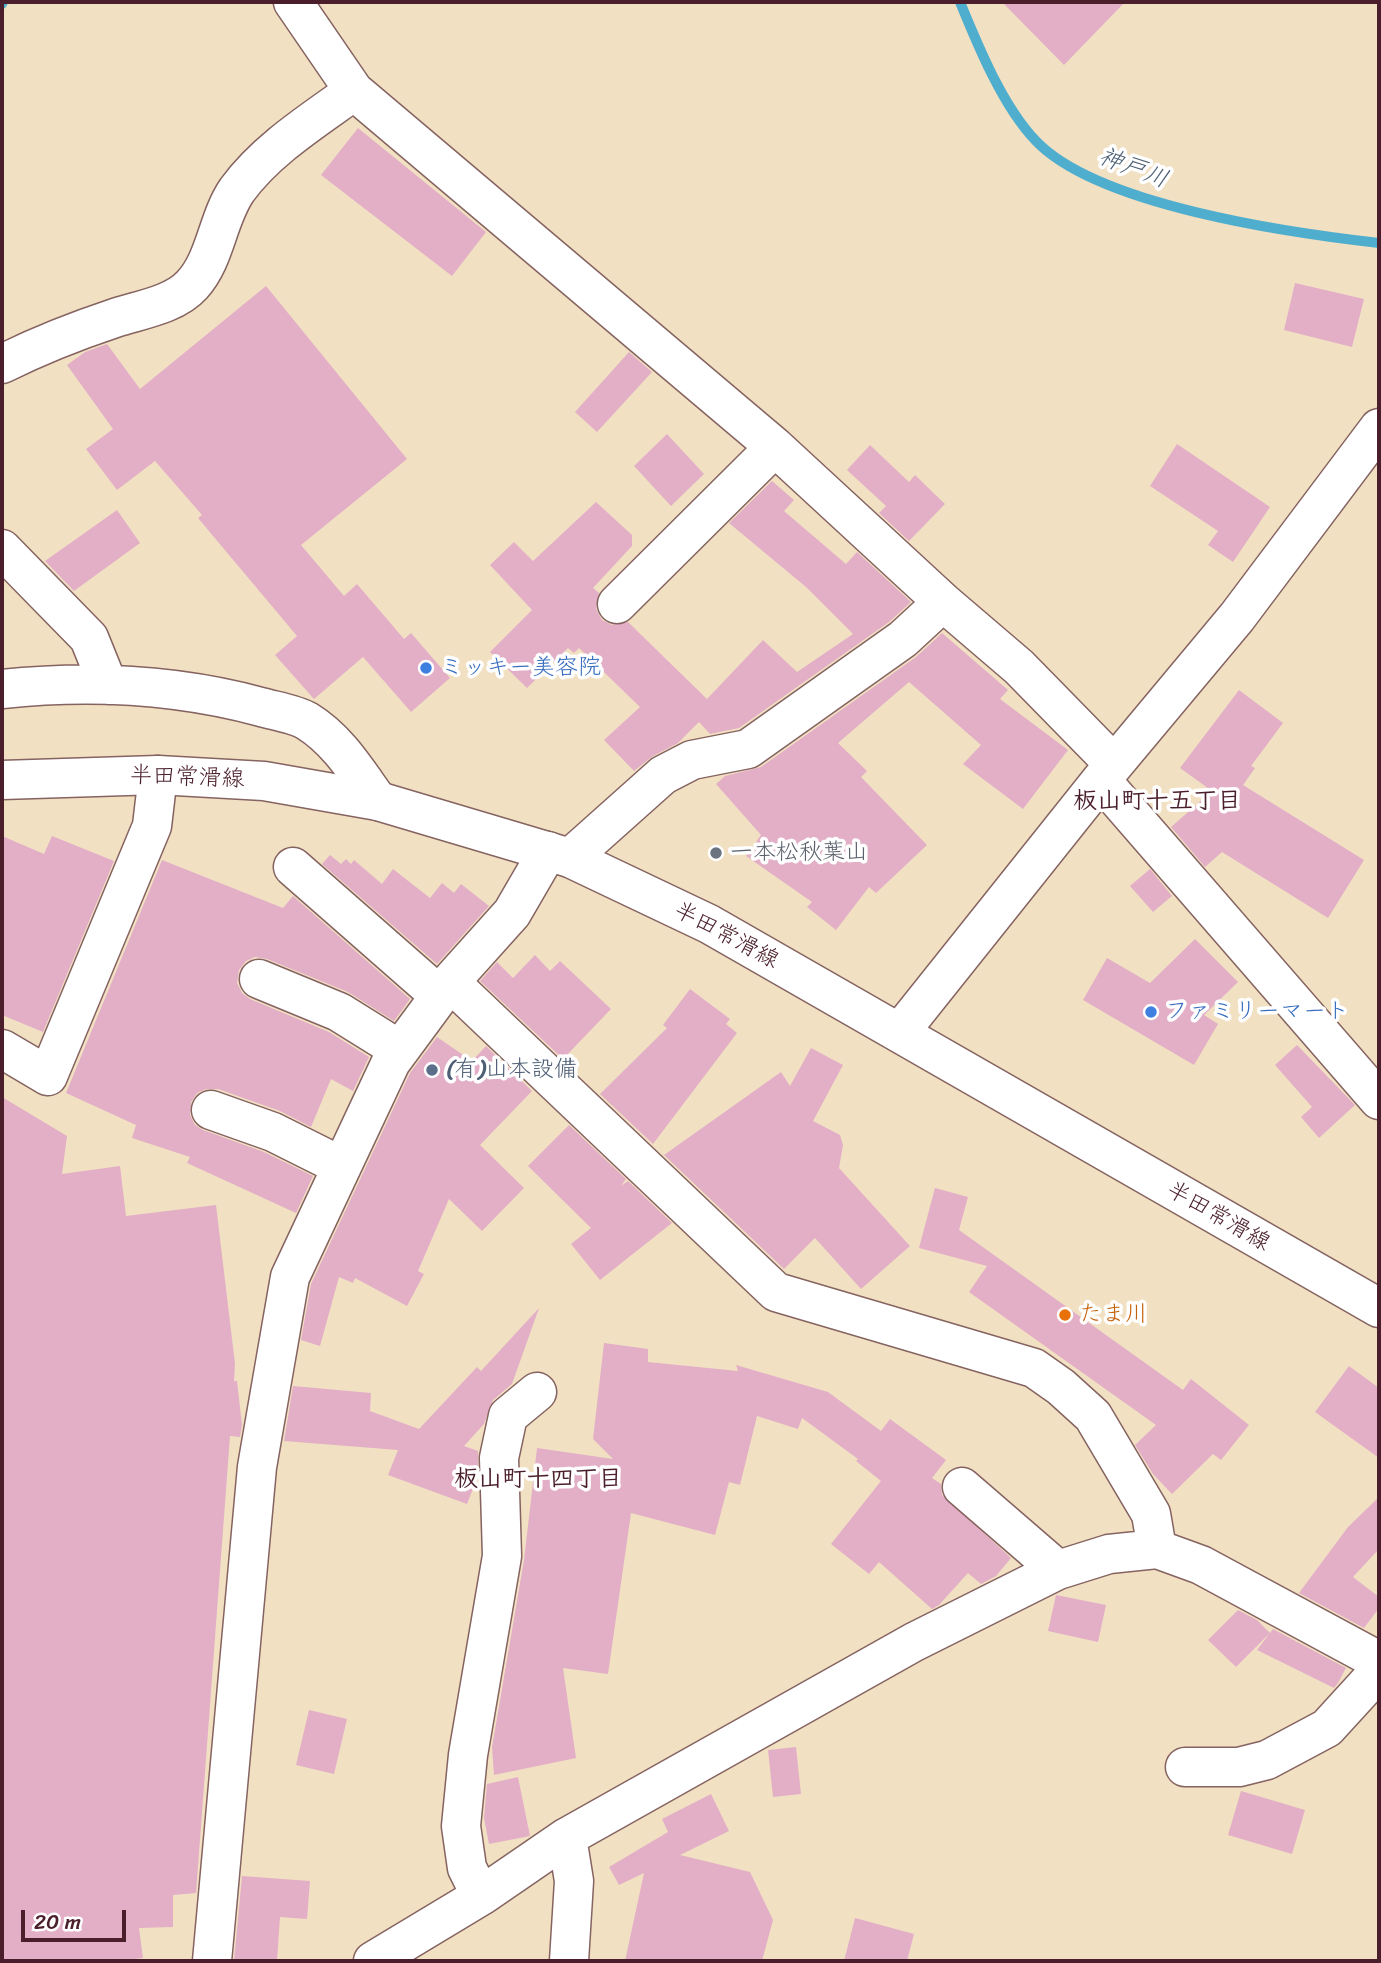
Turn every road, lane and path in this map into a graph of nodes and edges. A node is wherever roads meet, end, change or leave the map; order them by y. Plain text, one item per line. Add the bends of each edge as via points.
1 (293, 2) edge
2 (354, 91) junction
3 (2, 364) edge
4 (1379, 428) edge
5 (775, 447) junction
6 (2, 549) edge
7 (943, 603) junction
8 (617, 604) dead end
9 (108, 685) junction
10 (2, 689) edge
11 (1107, 772) junction
12 (158, 775) junction
13 (2, 780) edge
14 (377, 800) junction
15 (559, 855) junction
16 (293, 867) dead end
17 (259, 979) dead end
18 (445, 989) junction
19 (900, 1032) junction
20 (2, 1049) edge
21 (400, 1050) junction
22 (1379, 1100) edge
23 (211, 1110) dead end
24 (341, 1166) junction
25 (1379, 1308) edge
26 (537, 1392) dead end
27 (962, 1487) dead end
28 (1157, 1549) junction
29 (1058, 1570) junction
30 (1378, 1661) edge
31 (1185, 1767) dead end
32 (567, 1838) junction
33 (481, 1896) junction
34 (212, 1961) edge
35 (373, 1961) edge
36 (569, 1961) edge

1 - 2 street
2 - 3 street via 290,137 237,190 221,219 205,268 191,287 169,300 41,345
2 - 5 street
4 - 11 street via 1237,617
5 - 7 street
5 - 8 street
6 - 9 street via 89,638
7 - 11 street via 1019,667
7 - 15 street via 903,639 748,748 692,760 663,775
9 - 10 street via 61,683
9 - 14 street via 222,696 306,720 335,743
11 - 19 street
11 - 22 street
12 - 13 street, 半田常滑線
12 - 14 street, 半田常滑線 via 264,781
12 - 20 street via 152,826 48,1076
14 - 15 street, 半田常滑線
15 - 18 street
15 - 19 street, 半田常滑線 via 709,924
16 - 18 street
17 - 21 street via 339,1012
18 - 21 street
18 - 28 street via 776,1292 1034,1368 1062,1387 1093,1416 1151,1514
19 - 25 street, 半田常滑線
21 - 24 street
23 - 24 street via 273,1132
24 - 34 street via 290,1277 274,1361 257,1467
26 - 33 street via 508,1416 499,1458 502,1556 468,1755 461,1826 467,1868
27 - 29 street
28 - 29 street via 1109,1553
28 - 30 street via 1201,1565
29 - 32 street via 914,1642
30 - 31 street via 1327,1728 1266,1760 1239,1767
32 - 33 street
32 - 36 street via 574,1881
33 - 35 street

